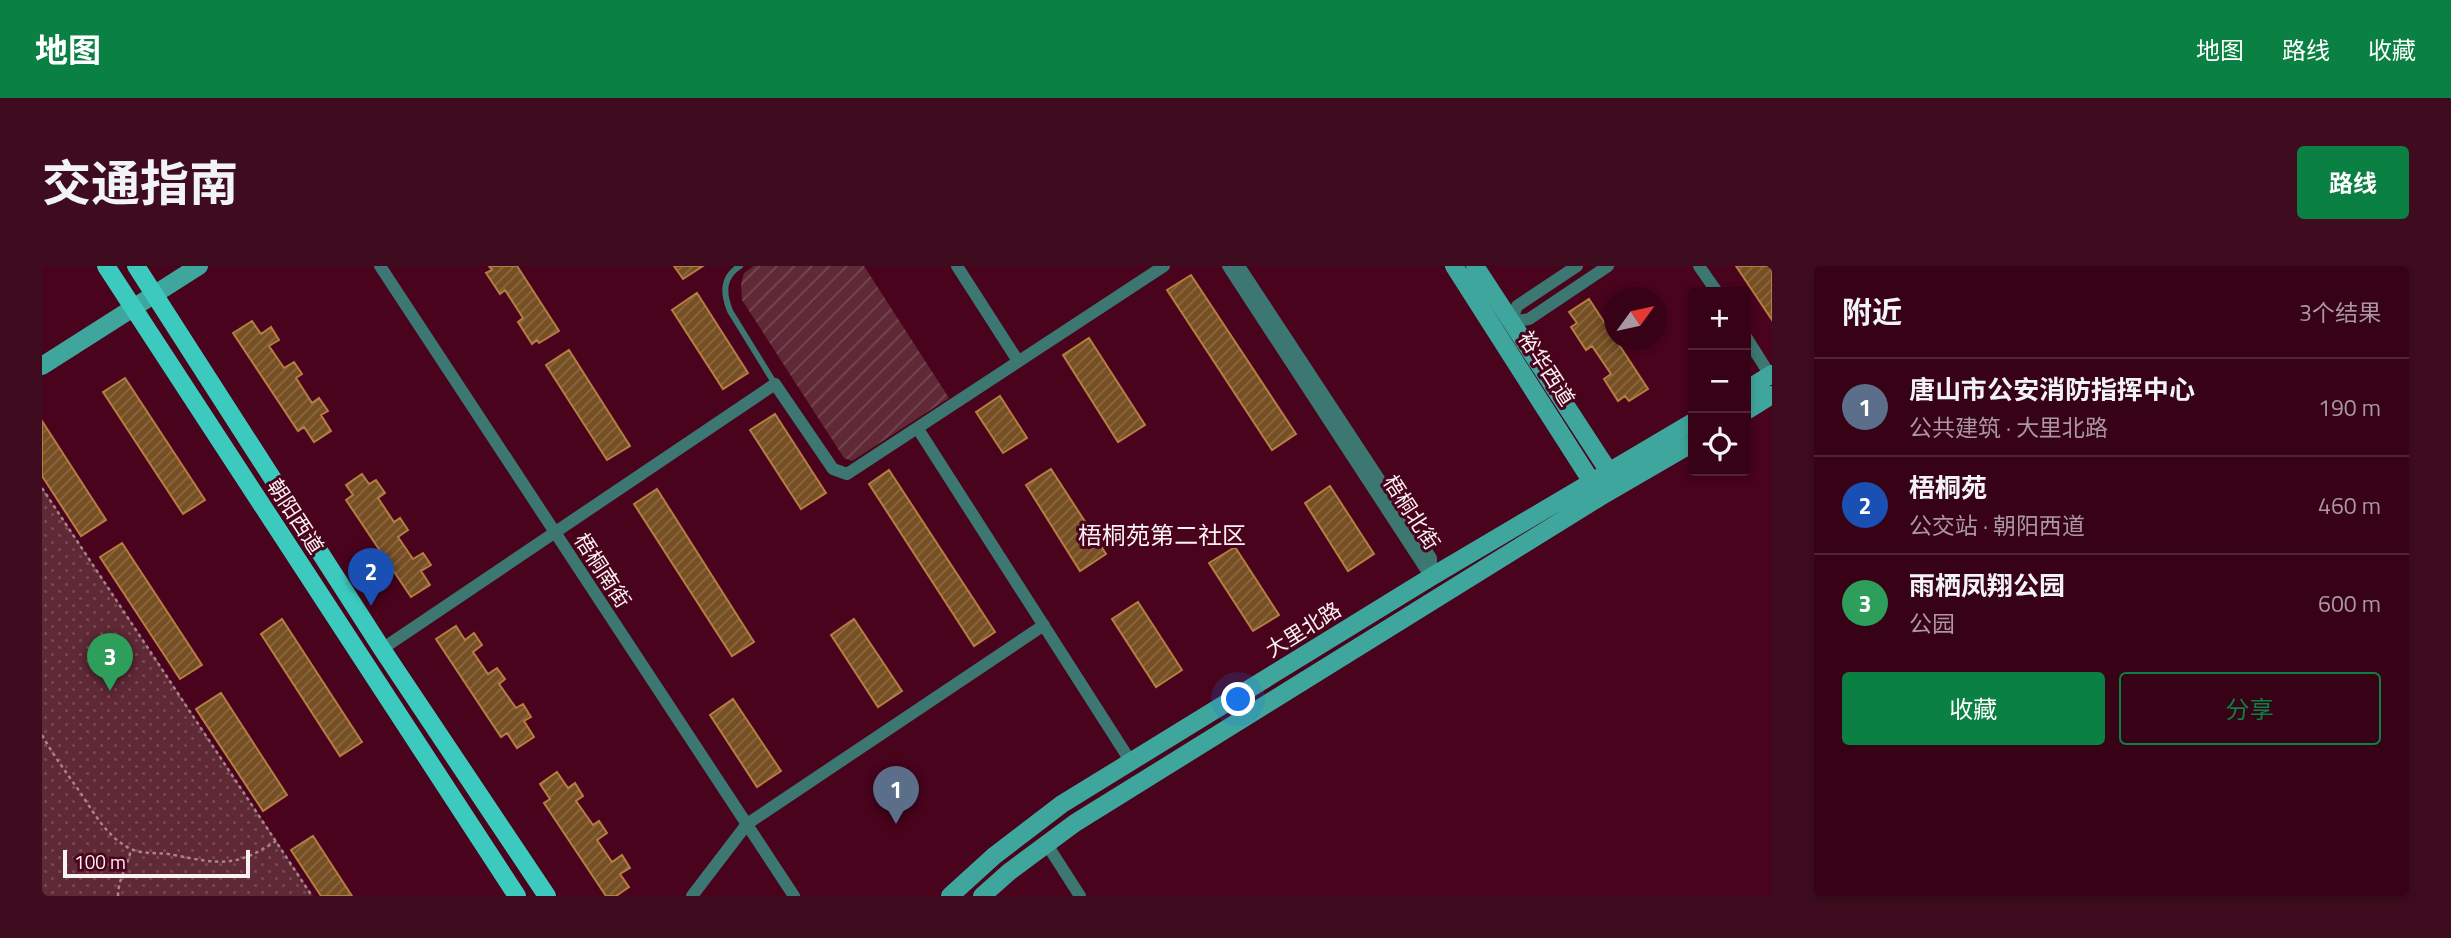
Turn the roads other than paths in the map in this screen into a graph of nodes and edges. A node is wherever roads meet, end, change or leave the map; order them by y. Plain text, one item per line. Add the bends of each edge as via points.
1 (106, 266) edge
2 (136, 266) edge
3 (199, 266) edge
4 (373, 266) edge
5 (380, 266) edge
6 (740, 266) edge
7 (957, 266) edge
8 (1164, 266) edge
9 (1228, 266) edge
10 (1239, 266) edge
11 (1454, 266) edge
12 (1475, 266) edge
13 (1577, 266) edge
14 (1608, 266) edge
15 (1699, 266) edge
16 (729, 269) edge
17 (1714, 287) edge
18 (155, 295) junction
19 (134, 308) junction
20 (1511, 322) junction
21 (1751, 344) edge
22 (1018, 361) junction
23 (42, 366) edge
24 (1771, 374) edge
25 (775, 384) junction
26 (1751, 387) edge
27 (1772, 395) edge
28 (1751, 408) edge
29 (1688, 426) edge
30 (918, 429) junction
31 (1688, 445) edge
32 (1592, 480) junction
33 (1614, 480) junction
34 (1600, 497) junction
35 (552, 534) junction
36 (1431, 577) junction
37 (1044, 625) junction
38 (382, 649) junction
39 (363, 661) junction
40 (1131, 762) junction
41 (744, 827) junction
42 (1046, 843) junction
43 (517, 896) edge
44 (547, 896) edge
45 (692, 896) edge
46 (785, 896) edge
47 (794, 896) edge
48 (950, 896) edge
49 (982, 896) edge
50 (1080, 896) edge

1 - 19 main road, 朝阳西道
2 - 18 main road, 朝阳西道
3 - 18 main road
4 - 35 street, 梧桐南街
5 - 35 street, 梧桐南街
6 - 16 lane
7 - 22 street
8 - 22 street
9 - 36 street, 梧桐北街
10 - 36 street, 梧桐北街 via 1432,558
11 - 32 main road, 裕华西道
12 - 20 main road, 裕华西道
13 - 20 street via 1517,306
14 - 20 street via 1529,318
15 - 17 street
16 - 25 lane via 725,297 730,310
18 - 19 main road
18 - 38 main road, 朝阳西道
19 - 23 main road
19 - 39 main road, 朝阳西道
20 - 33 main road, 裕华西道
21 - 24 street
22 - 30 street
24 - 26 main road
25 - 30 street via 833,469 847,474
25 - 35 street
27 - 28 main road
29 - 33 main road, 大里北路
30 - 37 street
31 - 33 main road, 大里北路
32 - 33 main road, 大里北路
32 - 34 main road, 裕华西道
32 - 36 main road, 大里北路
33 - 34 main road, 大里北路
34 - 42 main road, 大里北路
35 - 38 street
35 - 41 street, 梧桐南街
36 - 40 main road, 大里北路
37 - 40 street
37 - 41 street
38 - 39 main road
38 - 44 main road, 朝阳西道
39 - 43 main road, 朝阳西道
40 - 48 main road, 大里北路 via 1062,804
41 - 45 street
41 - 46 street, 梧桐南街
41 - 47 street, 梧桐南街
42 - 49 main road, 大里北路
42 - 50 street

